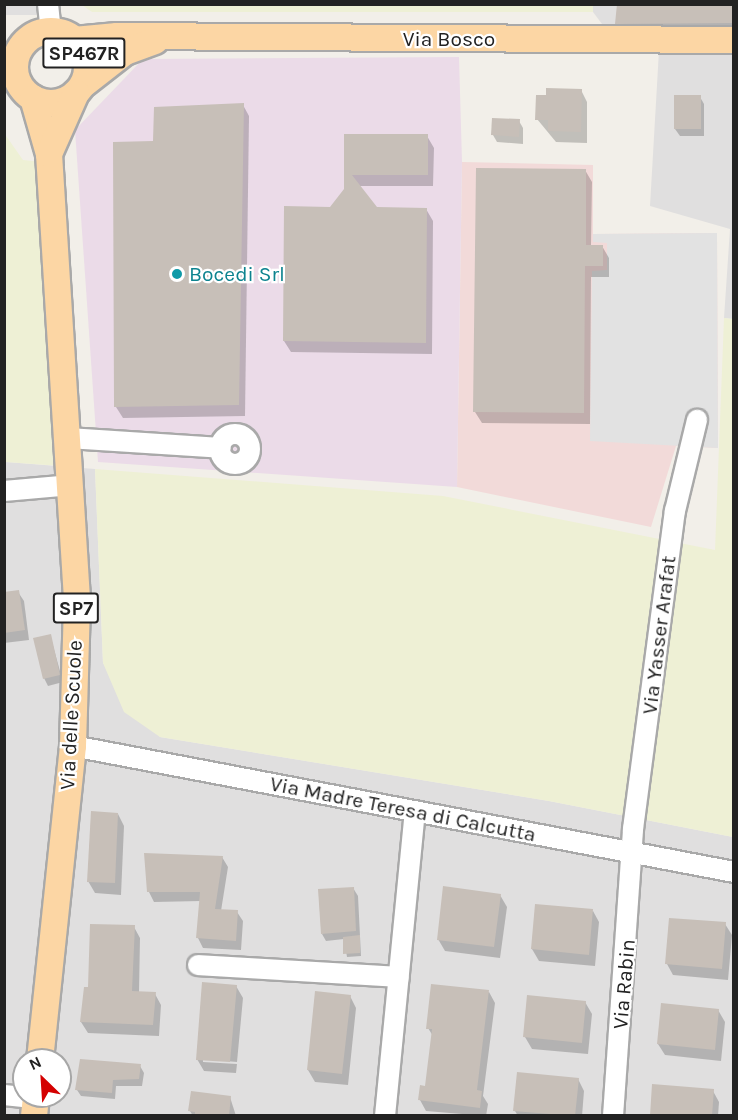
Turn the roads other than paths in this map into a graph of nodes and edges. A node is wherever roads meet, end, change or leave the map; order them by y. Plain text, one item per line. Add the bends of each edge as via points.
1 (48, 4) edge
2 (39, 38) edge
3 (164, 38) junction
4 (734, 40) edge
5 (20, 87) edge
6 (80, 88) junction
7 (49, 154) junction
8 (697, 420) dead end
9 (68, 438) junction
10 (220, 448) dead end
11 (72, 485) junction
12 (4, 491) edge
13 (73, 746) junction
14 (414, 811) junction
15 (631, 852) junction
16 (734, 872) edge
17 (198, 964) dead end
18 (399, 977) junction
19 (41, 1048) edge
20 (385, 1116) edge
21 (613, 1116) edge

1 - 2 street
2 - 3 main road, Via Bosco / SP467R
2 - 5 main road, SP467R via 16,60
2 - 6 main road, SP467R via 87,60
3 - 4 main road, Via Bosco / SP467R
3 - 6 main road, Via Bosco / SP467R via 125,52
5 - 6 main road, Via Bosco / SP467R via 54,103
5 - 7 main road, Via delle Scuole / SP7
6 - 7 main road, Via delle Scuole / SP7
7 - 9 main road, Via delle Scuole / SP7
8 - 15 street, Via Yasser Arafat via 675,511
9 - 10 street
9 - 11 main road, Via delle Scuole / SP7
11 - 12 street
11 - 13 main road, Via delle Scuole / SP7 via 77,603
13 - 14 street, Via Madre Teresa di Calcutta
13 - 19 main road, Via delle Scuole / SP7
14 - 15 street, Via Madre Teresa di Calcutta
14 - 18 street
15 - 16 street, Via Madre Teresa di Calcutta
15 - 21 street, Via Rabin
17 - 18 street
18 - 20 street

